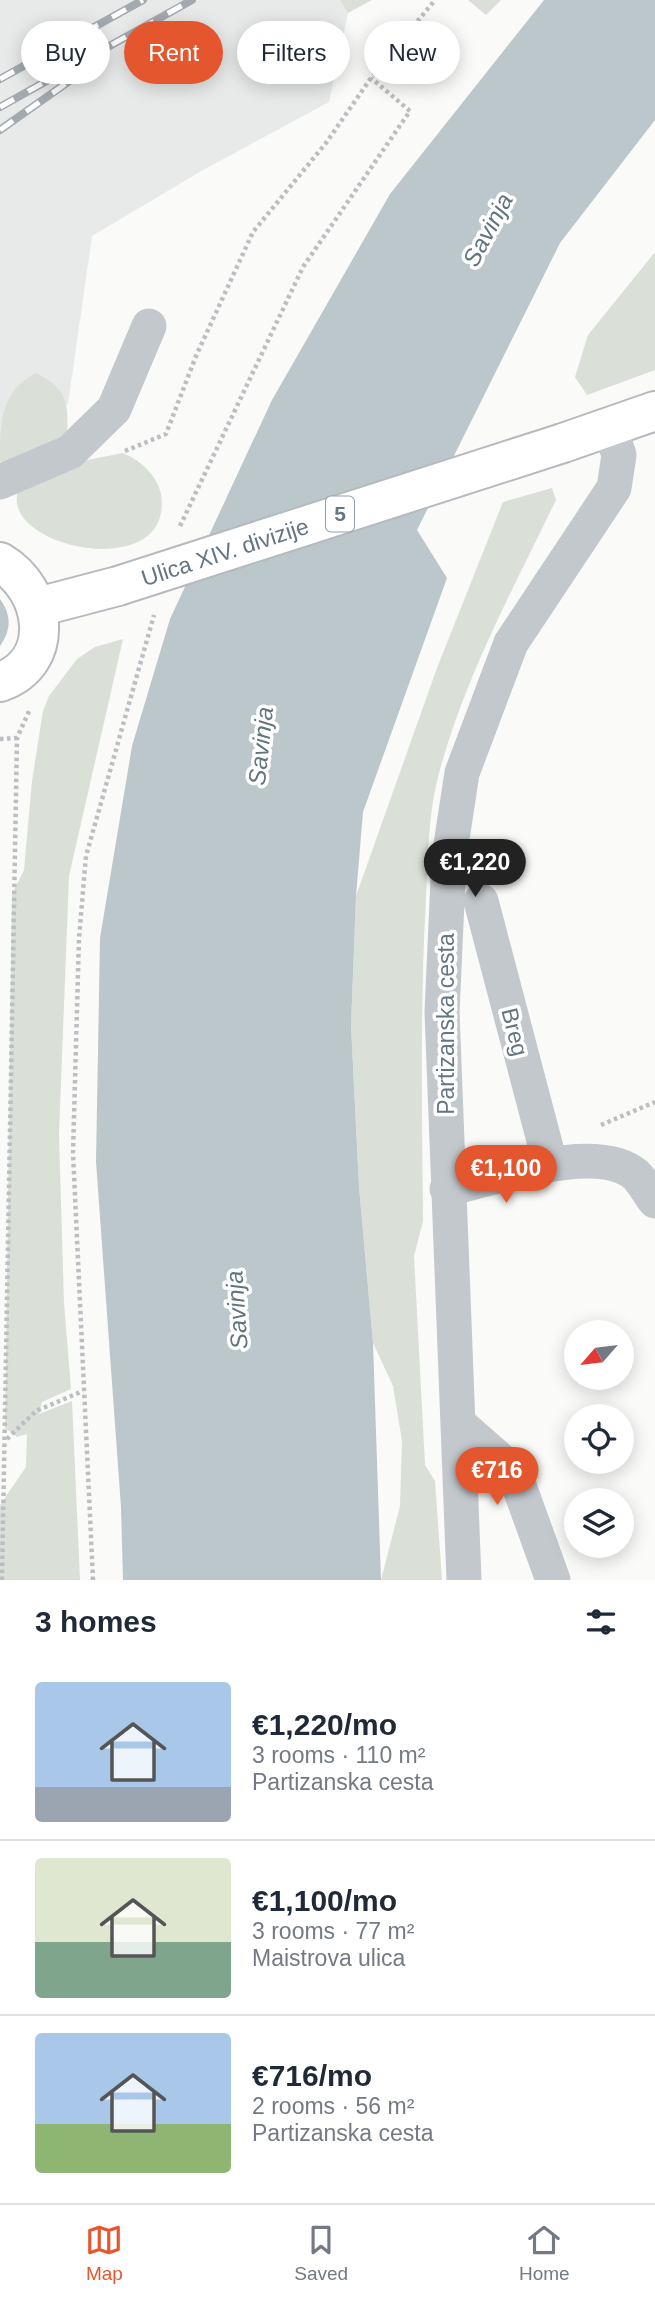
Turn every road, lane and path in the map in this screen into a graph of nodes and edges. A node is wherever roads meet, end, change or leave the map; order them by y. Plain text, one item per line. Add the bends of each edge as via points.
1 (435, 0) edge
2 (418, 21) edge
3 (367, 84) edge
4 (378, 84) edge
5 (149, 326) dead end
6 (655, 411) edge
7 (610, 428) junction
8 (115, 455) dead end
9 (0, 482) edge
10 (177, 536) dead end
11 (0, 562) edge
12 (38, 607) junction
13 (156, 608) dead end
14 (0, 682) edge
15 (0, 739) edge
16 (481, 901) dead end
17 (655, 1102) edge
18 (596, 1127) dead end
19 (550, 1163) junction
20 (447, 1189) junction
21 (655, 1201) edge
22 (83, 1391) junction
23 (458, 1423) junction
24 (6, 1440) junction
25 (2, 1499) edge
26 (2, 1580) edge
27 (93, 1580) edge
28 (464, 1580) edge
29 (553, 1580) edge

1 - 2 path
3 - 8 path via 326,143 253,232 166,434
4 - 10 path via 410,111 303,267 184,512
5 - 9 street via 114,409 70,452
6 - 7 main road, 5
7 - 12 main road, Ulica XIV. divizije / 5, bridge via 118,586
7 - 20 street, Partizanska cesta via 619,456 614,488 511,643 462,773 449,858 442,1012
11 - 12 main road via 24,581
12 - 14 main road via 35,649 23,667
13 - 22 path via 86,856 73,1153
15 - 24 path via 17,738
16 - 19 street, Breg
17 - 18 path
19 - 20 street
19 - 21 street via 606,1161 635,1174
20 - 23 street, Partizanska cesta
22 - 24 path via 36,1411
22 - 27 path
23 - 28 street, Partizanska cesta
23 - 29 street via 514,1472
24 - 25 path
25 - 26 path

